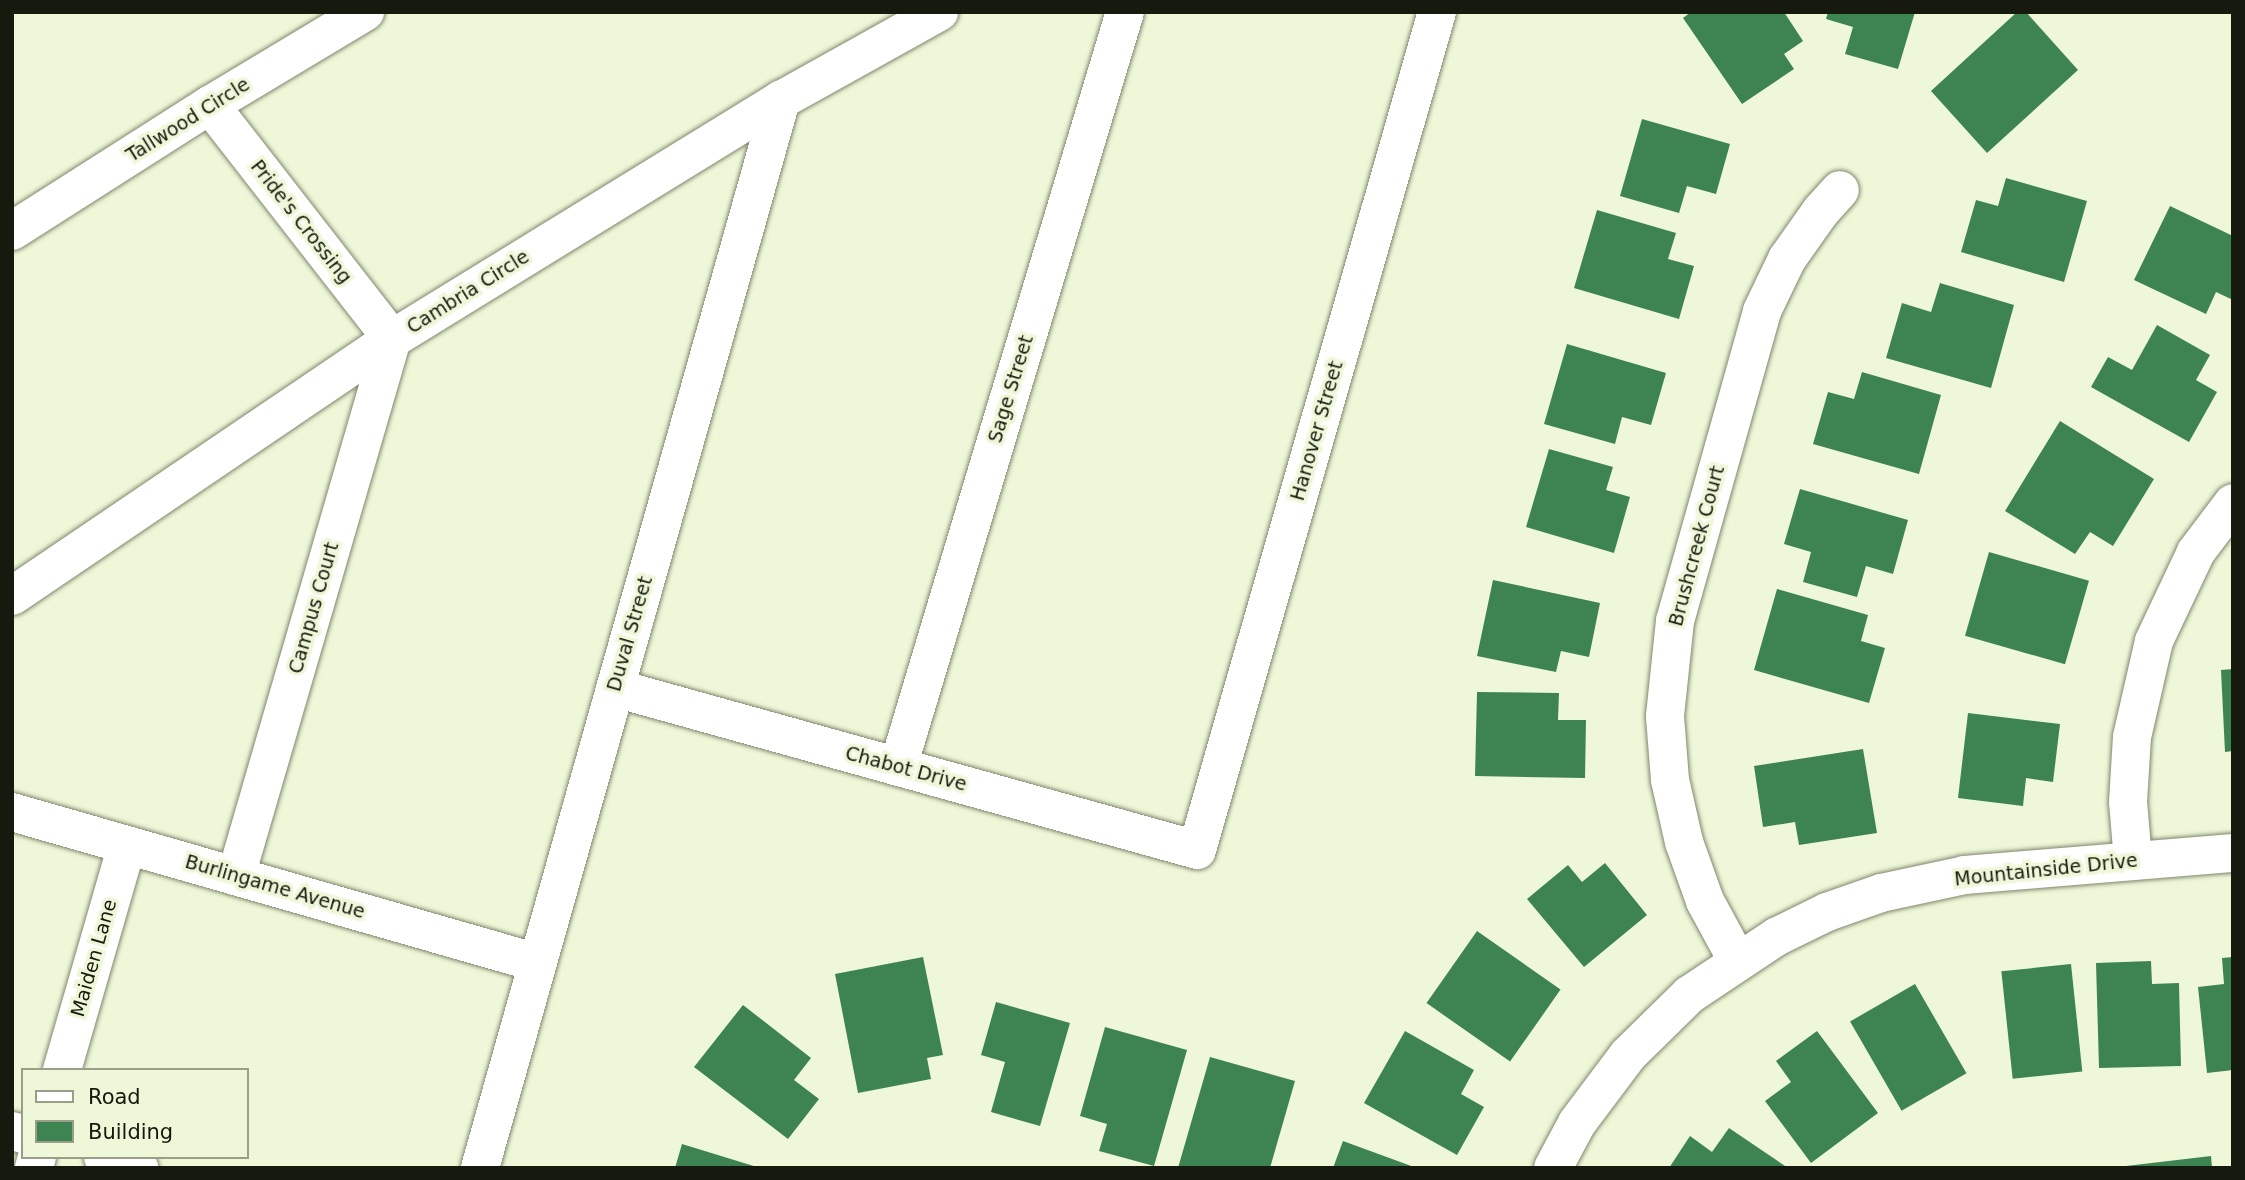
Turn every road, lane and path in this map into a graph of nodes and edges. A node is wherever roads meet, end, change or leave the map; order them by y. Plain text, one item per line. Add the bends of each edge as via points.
1 (365, 12) edge
2 (939, 12) edge
3 (1125, 12) edge
4 (1437, 12) edge
5 (780, 100) junction
6 (210, 105) junction
7 (1840, 190) dead end
8 (12, 231) edge
9 (392, 339) junction
10 (2233, 503) edge
11 (12, 596) edge
12 (615, 688) junction
13 (898, 767) junction
14 (12, 813) edge
15 (127, 845) junction
16 (1197, 849) joint
17 (2233, 853) edge
18 (2133, 861) junction
19 (236, 876) junction
20 (1737, 960) junction
21 (538, 962) junction
22 (63, 1068) edge
23 (110, 1159) edge
24 (139, 1168) edge
25 (480, 1168) edge
26 (1553, 1168) edge

1 - 6 street, Tallwood Circle
2 - 5 street, Cambria Circle
3 - 13 street, Sage Street
4 - 16 street, Hanover Street
5 - 9 street, Cambria Circle
5 - 12 street, Duval Street
6 - 8 street, Tallwood Circle
6 - 9 street, Pride's Crossing
7 - 20 street, Brushcreek Court via 1787,259 1762,311 1675,621 1665,716 1670,780 1684,842 1706,901
9 - 11 street, Cambria Circle
9 - 19 street, Campus Court
10 - 18 street via 2196,552 2154,641 2132,737 2128,802
12 - 13 street, Chabot Drive
12 - 21 street, Duval Street
13 - 16 street, Chabot Drive
14 - 15 street, Burlingame Avenue
15 - 19 street, Burlingame Avenue
15 - 22 street, Maiden Lane
17 - 18 street, Mountainside Drive
18 - 20 street, Mountainside Drive via 1965,875 1881,893 1827,912
19 - 21 street, Burlingame Avenue
20 - 26 street, Mountainside Drive via 1689,995 1628,1055 1577,1123
21 - 25 street, Duval Street
23 - 24 street

